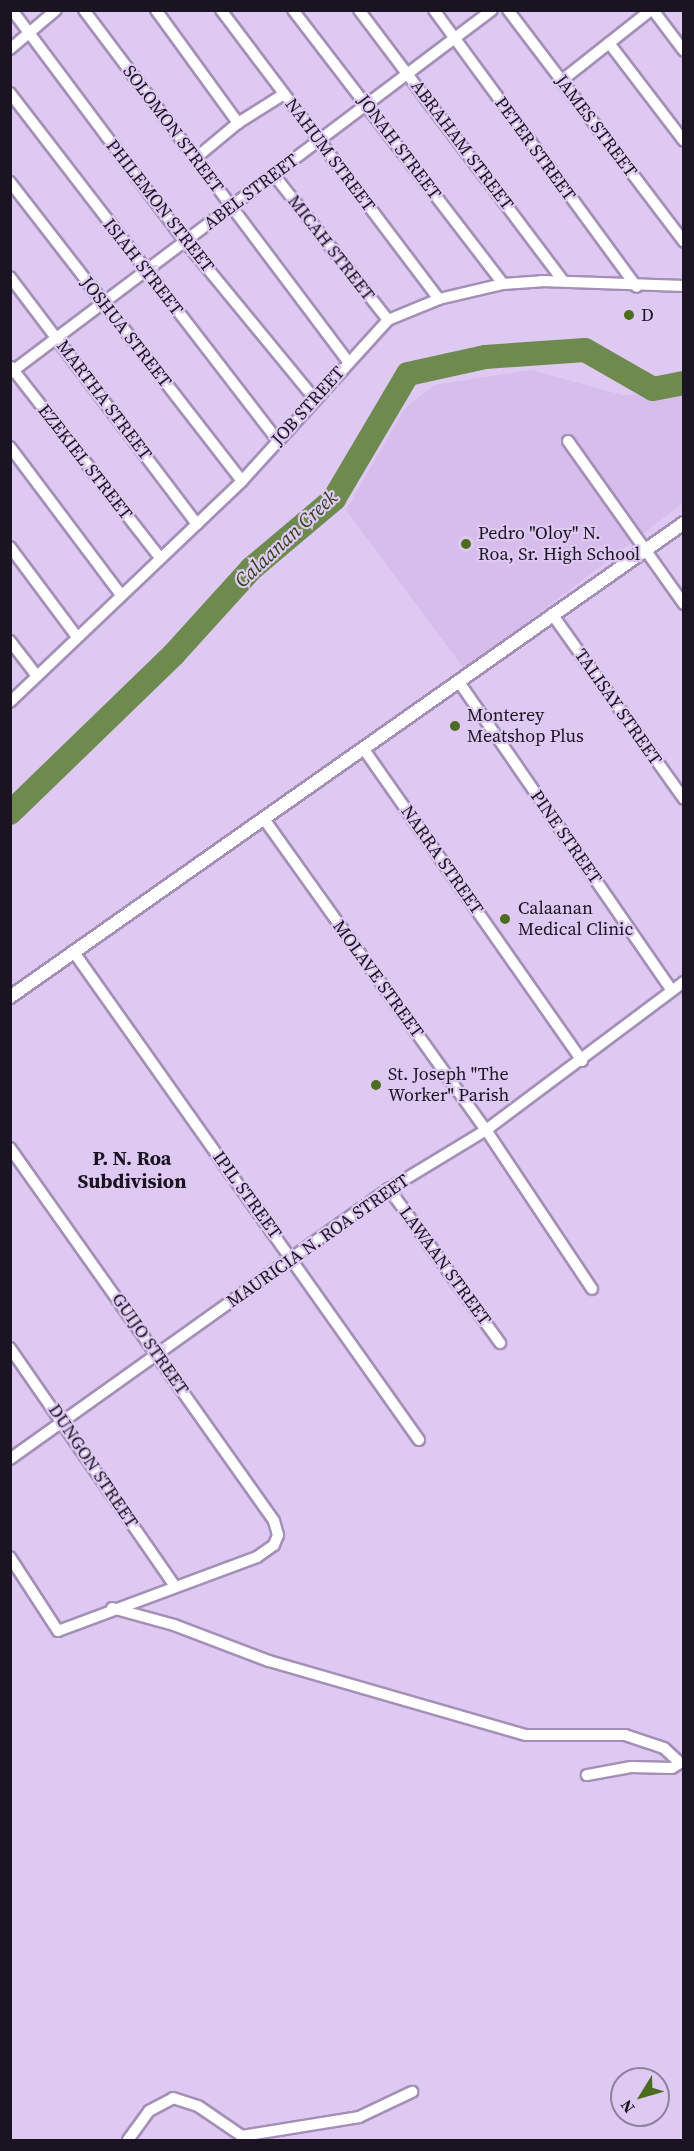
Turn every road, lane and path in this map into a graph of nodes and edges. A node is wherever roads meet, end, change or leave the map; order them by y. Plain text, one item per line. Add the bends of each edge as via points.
1 (12, 10) edge
2 (56, 10) edge
3 (84, 10) edge
4 (156, 10) edge
5 (221, 10) edge
6 (292, 10) edge
7 (359, 10) edge
8 (434, 10) edge
9 (492, 10) edge
10 (508, 10) edge
11 (652, 10) edge
12 (29, 35) junction
13 (455, 39) junction
14 (609, 43) junction
15 (10, 49) edge
16 (684, 51) edge
17 (409, 73) junction
18 (561, 81) junction
19 (10, 93) edge
20 (284, 94) junction
21 (367, 105) junction
22 (238, 123) junction
23 (320, 141) junction
24 (684, 141) edge
25 (197, 158) junction
26 (274, 175) junction
27 (10, 182) edge
28 (231, 207) junction
29 (185, 241) junction
30 (684, 242) edge
31 (145, 271) junction
32 (10, 277) edge
33 (563, 281) junction
34 (503, 284) junction
35 (684, 286) edge
36 (637, 287) junction
37 (440, 299) junction
38 (103, 303) junction
39 (388, 320) junction
40 (57, 338) junction
41 (348, 362) junction
42 (12, 370) edge
43 (314, 398) junction
44 (277, 440) junction
45 (568, 441) dead end
46 (10, 447) edge
47 (242, 481) junction
48 (684, 523) edge
49 (197, 524) junction
50 (10, 548) edge
51 (644, 548) junction
52 (160, 558) junction
53 (121, 595) junction
54 (684, 604) edge
55 (552, 614) junction
56 (77, 637) junction
57 (10, 641) edge
58 (37, 676) junction
59 (459, 682) junction
60 (10, 702) edge
61 (363, 748) junction
62 (684, 799) edge
63 (264, 819) junction
64 (73, 951) junction
65 (684, 982) edge
66 (672, 991) junction
67 (10, 998) edge
68 (582, 1061) junction
69 (486, 1130) junction
70 (10, 1148) edge
71 (389, 1189) junction
72 (292, 1258) junction
73 (592, 1289) dead end
74 (500, 1343) dead end
75 (10, 1348) edge
76 (157, 1353) junction
77 (62, 1420) junction
78 (419, 1440) dead end
79 (10, 1459) edge
80 (10, 1557) edge
81 (174, 1585) junction
82 (112, 1608) junction
83 (587, 1775) dead end
84 (412, 2092) dead end
85 (128, 2140) edge

1 - 12 street, PHILEMON STREET
2 - 12 street
3 - 25 street, SOLOMON STREET
4 - 22 street
5 - 20 street, NAHUM STREET
6 - 21 street, JONAH STREET
7 - 17 street, ABRAHAM STREET
8 - 13 street, PETER STREET
9 - 13 street, ABEL STREET
10 - 18 street, JAMES STREET
11 - 14 street
11 - 16 street
12 - 15 street
12 - 29 street, PHILEMON STREET
13 - 17 street, ABEL STREET
13 - 36 street, PETER STREET
14 - 18 street
14 - 24 street
17 - 21 street, ABEL STREET
17 - 33 street, ABRAHAM STREET
18 - 30 street, JAMES STREET
19 - 31 street, ISIAH STREET
20 - 22 street
20 - 23 street, NAHUM STREET
21 - 23 street, ABEL STREET
21 - 34 street, JONAH STREET
22 - 25 street
23 - 26 street, ABEL STREET
23 - 37 street, NAHUM STREET
25 - 28 street, SOLOMON STREET
26 - 28 street, ABEL STREET
26 - 39 street, MICAH STREET
27 - 38 street, JOSHUA STREET
28 - 29 street, ABEL STREET
28 - 41 street, SOLOMON STREET
29 - 31 street, ABEL STREET
29 - 43 street, PHILEMON STREET
31 - 38 street, ABEL STREET
31 - 44 street, ISIAH STREET
32 - 40 street, MARTHA STREET
33 - 34 street, JOB STREET
33 - 36 street, JOB STREET
34 - 37 street, JOB STREET
35 - 36 street, JOB STREET
37 - 39 street, JOB STREET
38 - 40 street, ABEL STREET
38 - 47 street, JOSHUA STREET
39 - 41 street, JOB STREET
40 - 42 street, ABEL STREET
40 - 49 street, MARTHA STREET
41 - 43 street, JOB STREET
42 - 52 street, EZEKIEL STREET
43 - 44 street, JOB STREET
44 - 47 street, JOB STREET
45 - 51 street
46 - 53 street
47 - 49 street, JOB STREET
48 - 51 street
49 - 52 street, JOB STREET
50 - 56 street
51 - 54 street
51 - 55 street
52 - 53 street, JOB STREET
53 - 56 street, JOB STREET
55 - 59 street
55 - 62 street, TALISAY STREET
56 - 58 street, JOB STREET
57 - 58 street
58 - 60 street, JOB STREET
59 - 61 street
59 - 66 street, PINE STREET
61 - 63 street
61 - 68 street, NARRA STREET
63 - 64 street
63 - 69 street, MOLAVE STREET
64 - 67 street
64 - 72 street, IPIL STREET
65 - 66 street, MAURICIA N. ROA STREET
66 - 68 street, MAURICIA N. ROA STREET
68 - 69 street, MAURICIA N. ROA STREET
69 - 71 street, MAURICIA N. ROA STREET
69 - 73 street, MOLAVE STREET
70 - 76 street, GUIJO STREET
71 - 72 street, MAURICIA N. ROA STREET
71 - 74 street, LAWAAN STREET
72 - 76 street, MAURICIA N. ROA STREET
72 - 78 street, IPIL STREET
75 - 77 street, DUNGON STREET
76 - 77 street, MAURICIA N. ROA STREET
76 - 81 street, GUIJO STREET via 274,1521 278,1535 274,1545 257,1557
77 - 79 street, MAURICIA N. ROA STREET
77 - 81 street, DUNGON STREET
80 - 82 street via 58,1630
81 - 82 street
82 - 83 street via 174,1625 269,1661 526,1735 626,1735 664,1748 680,1762 672,1768 631,1767
84 - 85 street via 359,2117 242,2136 198,2106 173,2098 150,2111

